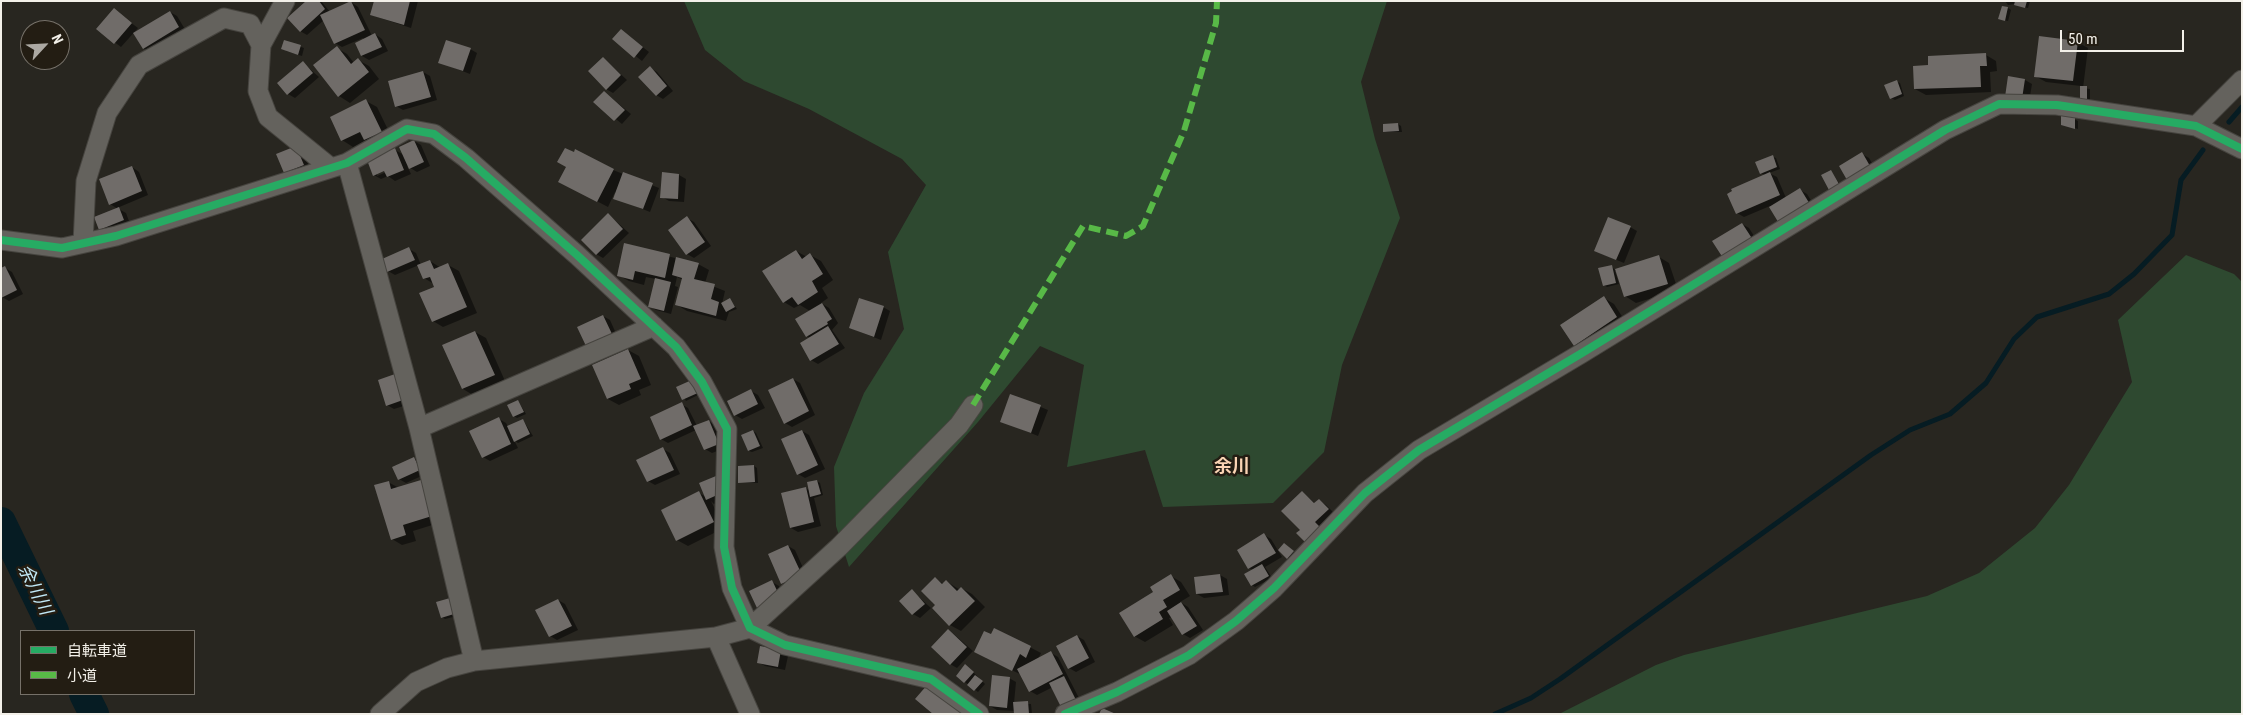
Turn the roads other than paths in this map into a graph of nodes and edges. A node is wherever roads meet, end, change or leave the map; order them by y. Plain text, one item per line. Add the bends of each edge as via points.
1 (285, 1) edge
2 (261, 45) junction
3 (2242, 80) edge
4 (2196, 126) junction
5 (2242, 149) edge
6 (339, 166) junction
7 (1, 240) edge
8 (83, 243) junction
9 (654, 326) junction
10 (973, 405) dead end
11 (419, 428) junction
12 (750, 628) junction
13 (716, 637) junction
14 (474, 661) junction
15 (380, 714) edge
16 (750, 714) edge
17 (979, 714) edge
18 (1065, 714) edge

1 - 2 street
2 - 6 street via 258,91 268,117
2 - 8 street via 250,24 224,18 139,65 107,113 86,181
3 - 4 street
4 - 5 street
4 - 18 street via 2057,104 2018,102 2000,104 1945,130 1418,450 1365,493 1274,588 1236,621 1189,655
6 - 8 street via 116,236
6 - 9 street via 407,129 434,134 466,158
6 - 11 street
7 - 8 street via 62,248
9 - 11 street
9 - 12 street via 676,347 702,382 726,429 724,547 732,588
10 - 12 street via 959,425 839,547
11 - 14 street
12 - 13 street
12 - 17 street via 785,645 931,679
13 - 14 street
13 - 16 street
14 - 15 street via 447,668 416,682

